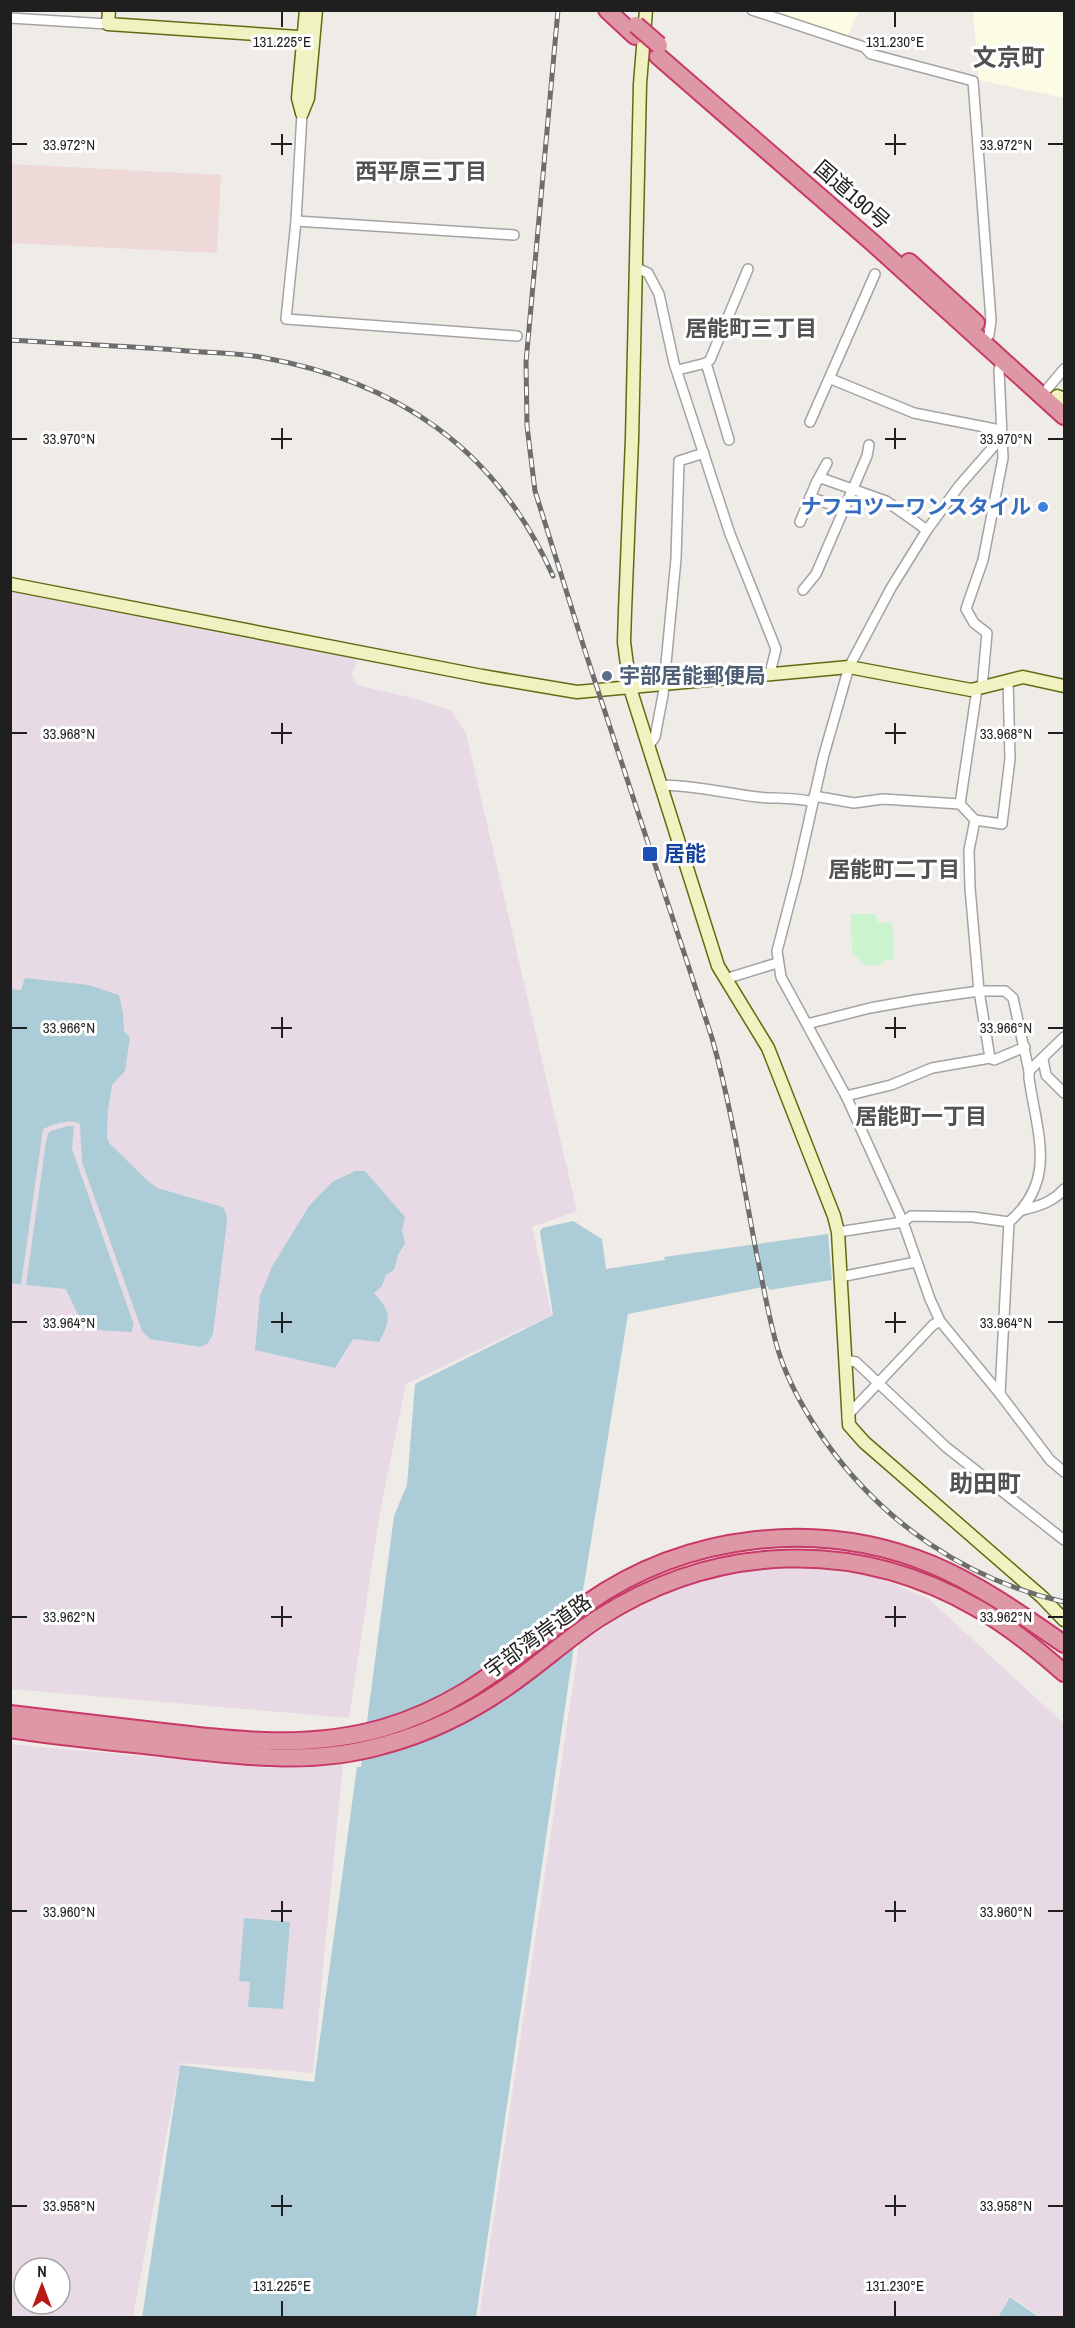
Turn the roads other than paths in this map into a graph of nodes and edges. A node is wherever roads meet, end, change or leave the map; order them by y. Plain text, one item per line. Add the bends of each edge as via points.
1 (109, 10) edge
2 (306, 10) edge
3 (316, 10) edge
4 (607, 10) edge
5 (620, 10) edge
6 (646, 10) edge
7 (752, 10) edge
8 (10, 18) edge
9 (108, 24) junction
10 (636, 30) junction
11 (308, 38) junction
12 (658, 50) junction
13 (302, 113) joint
14 (296, 220) junction
15 (514, 235) dead end
16 (637, 268) junction
17 (748, 269) dead end
18 (875, 274) dead end
19 (989, 335) junction
20 (517, 336) dead end
21 (1002, 360) junction
22 (706, 363) junction
23 (1065, 369) edge
24 (678, 370) junction
25 (831, 379) junction
26 (1058, 396) edge
27 (1065, 416) edge
28 (810, 422) dead end
29 (1000, 434) junction
30 (729, 440) dead end
31 (869, 445) dead end
32 (704, 453) junction
33 (827, 463) dead end
34 (821, 478) junction
35 (852, 489) junction
36 (810, 497) junction
37 (843, 509) junction
38 (800, 522) dead end
39 (927, 530) junction
40 (10, 584) edge
41 (803, 590) dead end
42 (849, 667) junction
43 (770, 673) junction
44 (1008, 680) junction
45 (664, 685) junction
46 (1065, 686) edge
47 (630, 688) junction
48 (980, 688) junction
49 (648, 747) junction
50 (660, 785) junction
51 (814, 799) junction
52 (960, 804) junction
53 (975, 820) junction
54 (777, 963) junction
55 (725, 979) junction
56 (979, 991) junction
57 (807, 1024) junction
58 (1065, 1037) edge
59 (1025, 1047) junction
60 (990, 1058) junction
61 (1043, 1059) junction
62 (1029, 1071) junction
63 (1065, 1094) edge
64 (846, 1096) junction
65 (1064, 1191) edge
66 (1023, 1210) junction
67 (903, 1222) junction
68 (1009, 1222) junction
69 (838, 1232) junction
70 (916, 1262) junction
71 (840, 1277) junction
72 (940, 1321) junction
73 (845, 1360) junction
74 (878, 1383) junction
75 (1000, 1394) junction
76 (848, 1416) junction
77 (1065, 1472) edge
78 (1065, 1540) edge
79 (1065, 1620) edge
80 (1065, 1644) edge
81 (1065, 1672) edge
82 (10, 1707) edge
83 (10, 1714) edge
84 (10, 1729) edge
85 (10, 1737) edge
86 (183, 1742) junction

1 - 9 street
2 - 11 street
3 - 11 street
4 - 10 highway, 国道190号
5 - 10 highway, 国道190号
6 - 16 street via 640,84
7 - 19 street via 864,47 871,54 973,81
8 - 9 street
9 - 11 street
10 - 12 highway, 国道190号, bridge
11 - 13 street via 308,98
12 - 19 highway, 国道190号 via 941,289
12 - 21 highway, 国道190号
13 - 14 street
14 - 15 street
14 - 20 street via 286,319
16 - 24 street via 648,273 656,284
16 - 47 street via 624,632
17 - 22 street
18 - 25 street
19 - 26 highway, 国道190号
21 - 27 highway, 国道190号
21 - 29 street
22 - 24 street
22 - 30 street
23 - 26 street
24 - 32 street
25 - 28 street
25 - 29 street via 914,413
29 - 39 street
29 - 48 street via 1003,458 983,560 966,609 974,623 987,633
31 - 35 street
32 - 43 street via 730,534 776,649
32 - 45 street via 679,461 676,559
33 - 34 street
34 - 35 street
34 - 36 street
35 - 37 street
35 - 39 street via 886,501
36 - 37 street
36 - 38 street
37 - 41 street via 816,574
39 - 42 street
40 - 47 street via 561,690 599,692
42 - 43 street
42 - 48 street via 971,690
42 - 51 street
43 - 45 street
44 - 46 street via 1023,676
44 - 48 street
44 - 53 street via 1010,759 1002,824
45 - 47 street
45 - 49 street via 655,737
47 - 49 street
48 - 52 street
49 - 50 street
50 - 51 street via 763,798
50 - 55 street
51 - 52 street
51 - 54 street
52 - 53 street
53 - 56 street via 969,867
54 - 55 street
54 - 57 street
55 - 69 street via 768,1048
56 - 57 street via 870,1008
56 - 59 street via 1005,991 1013,998
56 - 60 street
57 - 64 street
58 - 61 street
59 - 60 street via 994,1060
59 - 62 street
60 - 64 street via 932,1068 891,1085
61 - 62 street
61 - 63 street via 1046,1075
62 - 66 street via 1042,1163 1038,1181
64 - 67 street
65 - 66 street via 1045,1204
66 - 68 street
67 - 68 street via 911,1216
67 - 69 street
67 - 70 street
68 - 75 street
69 - 71 street
70 - 71 street
70 - 72 street
71 - 73 street
72 - 74 street
72 - 75 street
73 - 74 street via 856,1362
73 - 76 street
74 - 76 street
74 - 78 street via 946,1446
75 - 77 street via 1050,1460
76 - 79 street via 849,1425 864,1442
80 - 86 highway, 宇部湾岸道路 via 988,1594 918,1559 827,1539 750,1539 673,1559 619,1583 476,1686 404,1721 346,1737 307,1742
81 - 86 highway, 宇部湾岸道路 via 976,1607 910,1578 837,1560 759,1559 684,1576 632,1599 472,1709 403,1740 351,1753 300,1759 262,1758
82 - 86 highway
83 - 86 highway, 宇部湾岸道路
84 - 86 highway, 宇部湾岸道路
85 - 86 highway

